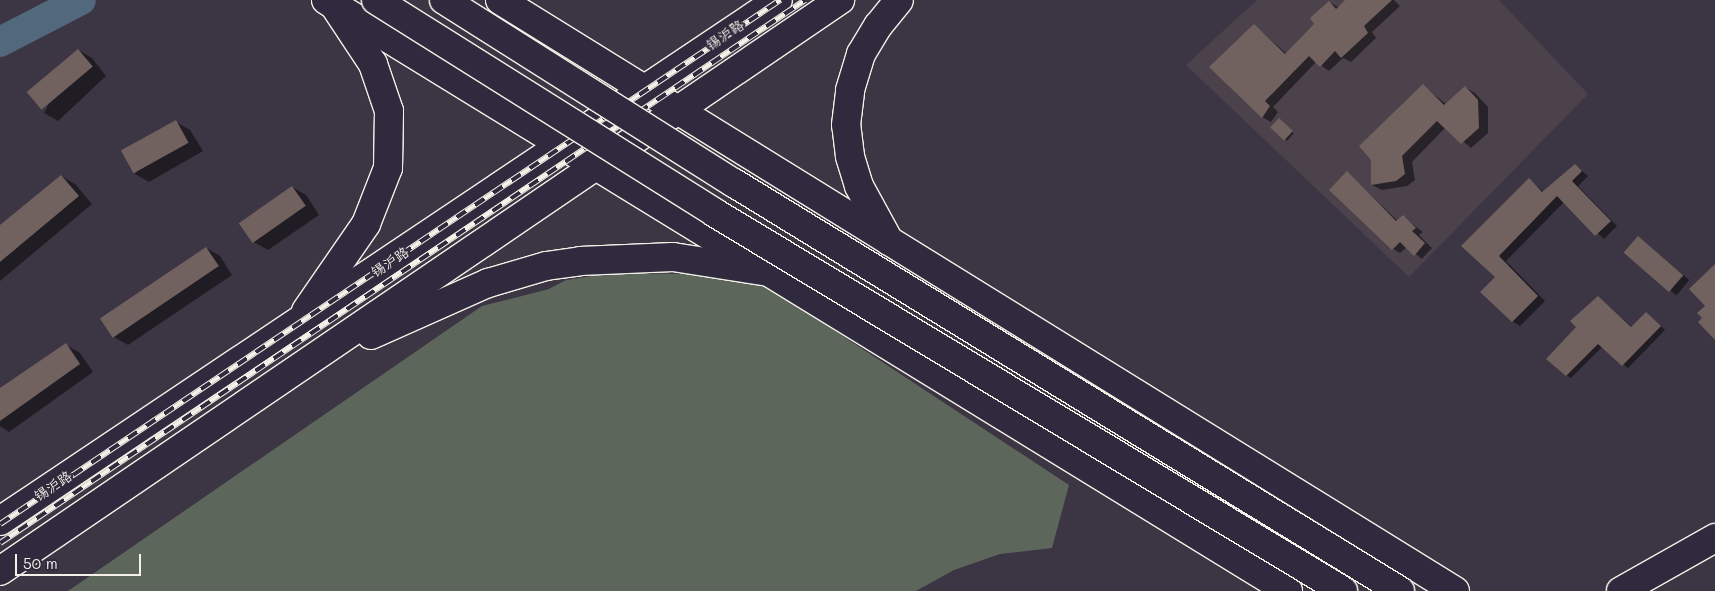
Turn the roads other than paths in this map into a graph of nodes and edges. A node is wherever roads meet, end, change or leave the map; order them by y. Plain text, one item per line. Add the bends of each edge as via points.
1 (376, 0) edge
2 (444, 0) edge
3 (500, 0) edge
4 (778, 0) edge
5 (840, 0) edge
6 (899, 0) edge
7 (330, 2) edge
8 (645, 89) junction
9 (679, 110) junction
10 (563, 146) junction
11 (599, 167) junction
12 (889, 241) junction
13 (769, 272) junction
14 (297, 324) junction
15 (312, 360) junction
16 (0, 521) edge
17 (1715, 538) edge
18 (0, 571) edge
19 (1288, 591) edge
20 (1343, 591) edge
21 (1400, 591) edge
22 (1455, 591) edge
23 (1621, 591) edge

1 - 20 main road, bridge via 715,213
2 - 21 main road, bridge via 734,183
3 - 8 main road
4 - 8 main road, 锡沪路
5 - 9 main road
6 - 12 main road via 860,54 850,90 846,125 850,156 859,186
7 - 10 main road
7 - 14 main road via 373,64 389,111 388,168 366,224
8 - 9 main road
8 - 10 main road, 锡沪路
9 - 11 main road
9 - 12 main road
10 - 11 main road
10 - 14 main road, 锡沪路
11 - 13 main road
11 - 15 main road
12 - 22 main road
13 - 15 main road via 673,257 590,260 546,266 488,283
13 - 19 main road
14 - 16 main road, 锡沪路
15 - 18 main road
17 - 23 main road

